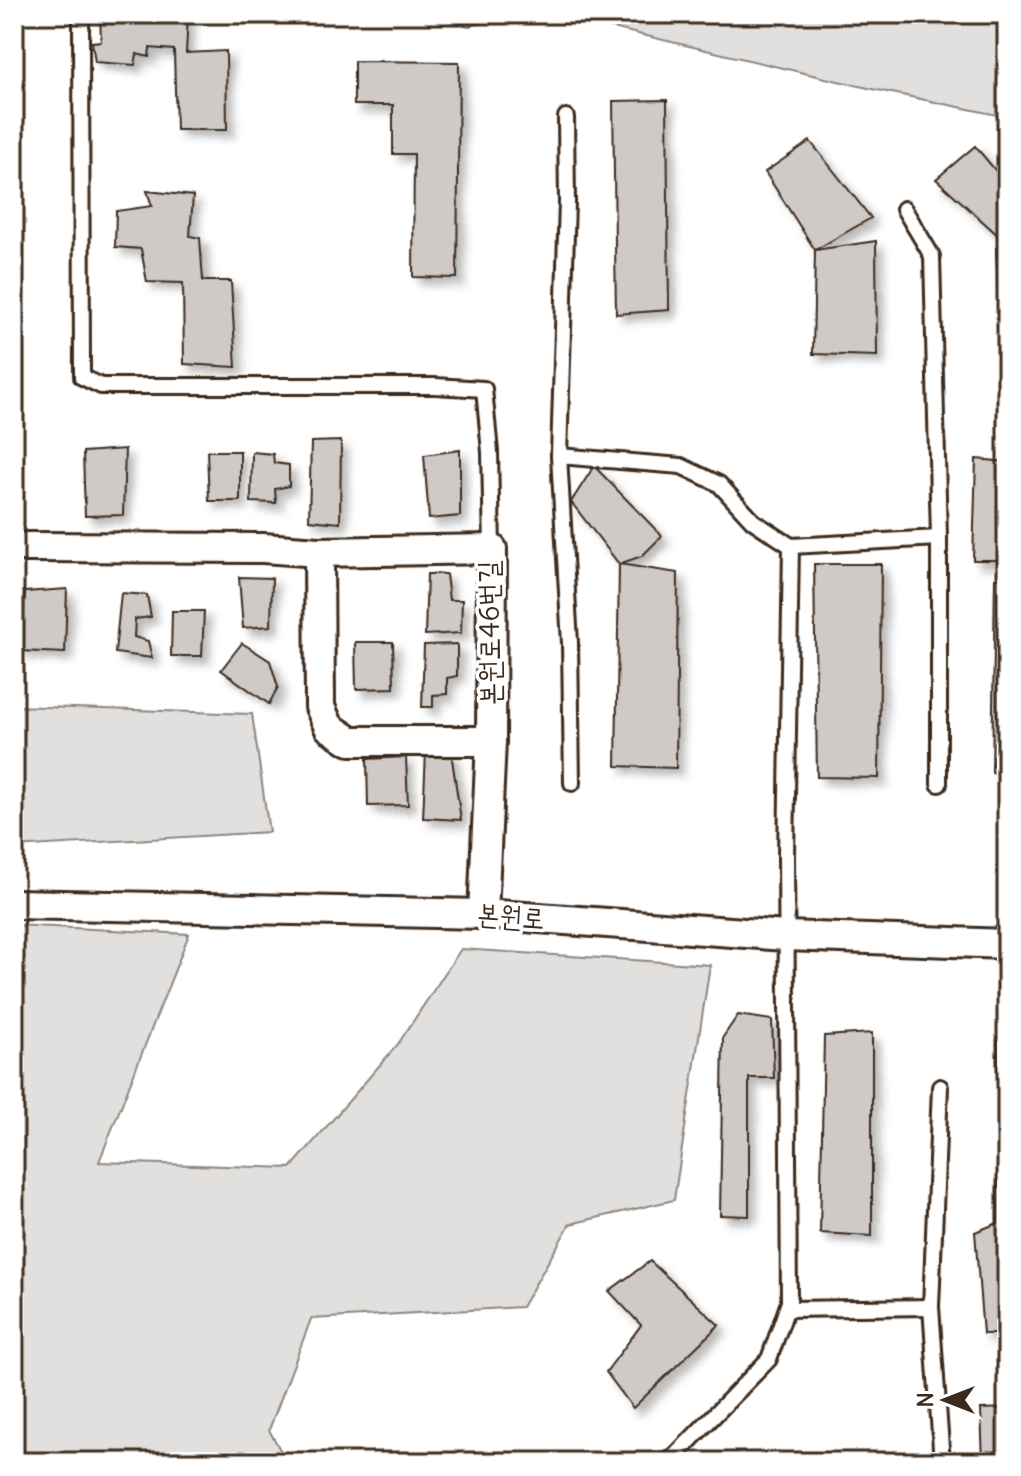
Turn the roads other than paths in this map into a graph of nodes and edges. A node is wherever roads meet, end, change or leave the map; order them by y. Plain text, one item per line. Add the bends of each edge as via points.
1 (81, 14) edge
2 (566, 117) dead end
3 (904, 209) dead end
4 (559, 456) junction
5 (939, 538) junction
6 (791, 546) junction
7 (26, 547) dead end
8 (492, 549) junction
9 (319, 552) junction
10 (491, 741) junction
11 (572, 783) dead end
12 (939, 784) dead end
13 (14, 904) edge
14 (483, 914) junction
15 (786, 936) junction
16 (1007, 944) edge
17 (940, 1087) dead end
18 (931, 1307) junction
19 (787, 1309) junction
20 (669, 1462) edge
21 (942, 1462) edge

1 - 8 lane via 82,377 101,386 484,389
2 - 4 lane
3 - 5 lane via 932,256
4 - 6 lane via 681,466 719,484 753,521
4 - 11 lane
5 - 6 lane
5 - 12 lane
6 - 15 lane
7 - 9 street, 본원로46번길
8 - 9 street, 본원로46번길
8 - 10 street, 본원로46번길
9 - 10 street, 본원로46번길 via 320,707 329,727 350,741
10 - 14 street, 본원로46번길
13 - 14 street, 본원로
14 - 15 street, 본원로
15 - 16 street, 본원로
15 - 19 lane
17 - 18 lane
18 - 19 lane
18 - 21 lane
19 - 20 lane via 769,1359

